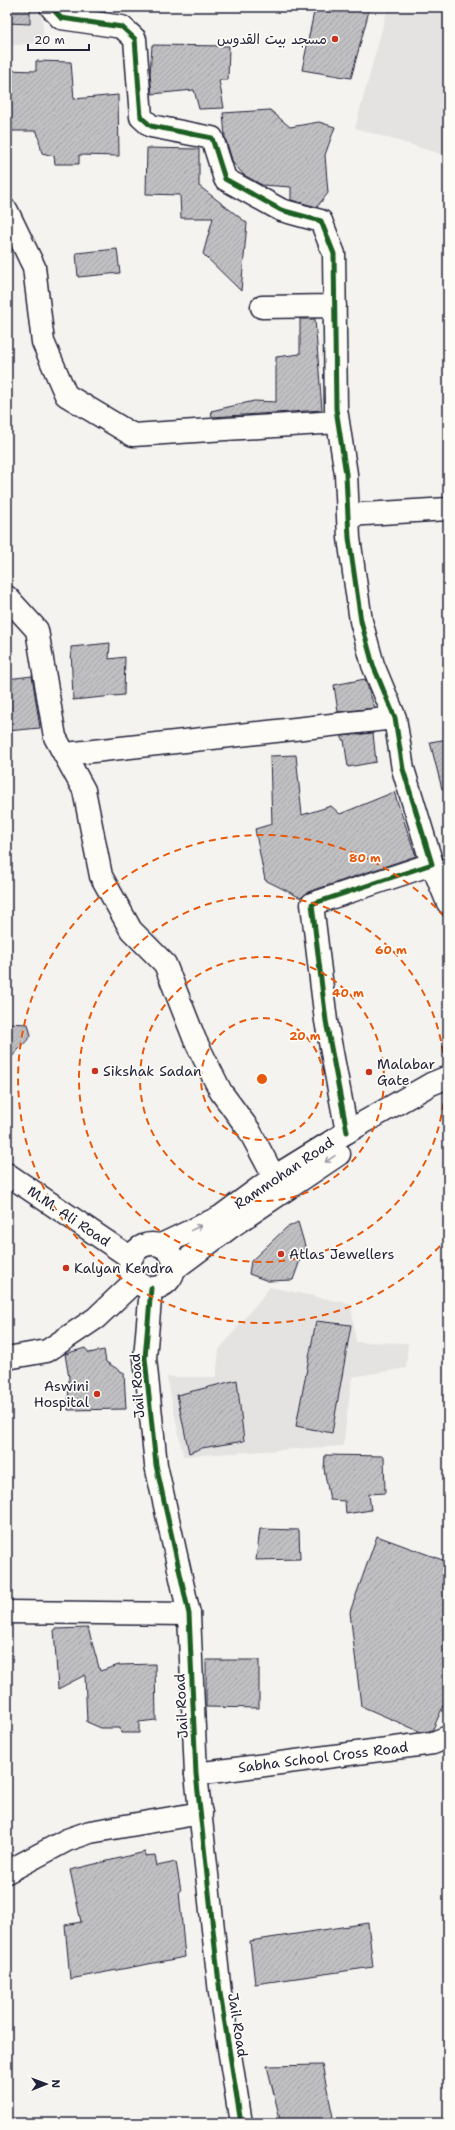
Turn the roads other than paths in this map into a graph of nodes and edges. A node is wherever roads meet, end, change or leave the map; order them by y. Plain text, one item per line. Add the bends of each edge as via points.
1 (51, 7) edge
2 (7, 211) edge
3 (335, 306) junction
4 (262, 307) dead end
5 (338, 422) junction
6 (448, 509) edge
7 (348, 515) junction
8 (7, 597) edge
9 (394, 718) junction
10 (66, 754) junction
11 (432, 864) junction
12 (448, 903) edge
13 (448, 1077) edge
14 (448, 1089) edge
15 (347, 1132) junction
16 (7, 1174) edge
17 (274, 1177) junction
18 (161, 1245) junction
19 (130, 1258) junction
20 (174, 1270) junction
21 (143, 1285) junction
22 (7, 1358) edge
23 (7, 1612) edge
24 (189, 1614) junction
25 (448, 1737) edge
26 (196, 1774) junction
27 (201, 1813) junction
28 (7, 1872) edge
29 (241, 2123) edge

1 - 3 street via 61,18 122,27 135,39 141,117 152,126 212,138 225,179 281,210 321,221 334,254
2 - 5 street via 34,267 43,342 66,395 133,435
3 - 4 street
3 - 5 street
5 - 7 street via 346,474
6 - 7 street
7 - 9 street via 361,621 373,665
8 - 10 street via 37,630 55,737
9 - 10 street
9 - 11 street via 403,769
10 - 17 street via 84,790 101,876 130,930 165,964 195,1040 218,1086 249,1130
11 - 12 street
11 - 15 street via 312,904 326,1021
13 - 15 street, Rammohan Road
14 -> 20 street, Rammohan Road via 351,1145 232,1226
15 - 17 street, Rammohan Road
16 - 19 street, M.M. Ali Road
18 -> 17 street, Rammohan Road via 220,1217
18 - 19 street via 150,1243 139,1247
18 - 20 street via 172,1255
19 - 21 street via 129,1269
20 - 21 street via 161,1286
21 - 22 street via 47,1351
21 - 24 street, Jail Road via 145,1358 156,1465
23 - 24 street
24 - 26 street, Jail Road
25 - 26 street, Sabha School Cross Road via 433,1742
26 - 27 street, Jail Road
27 - 28 street via 90,1832 67,1840
27 - 29 street, Jail Road via 220,1993

